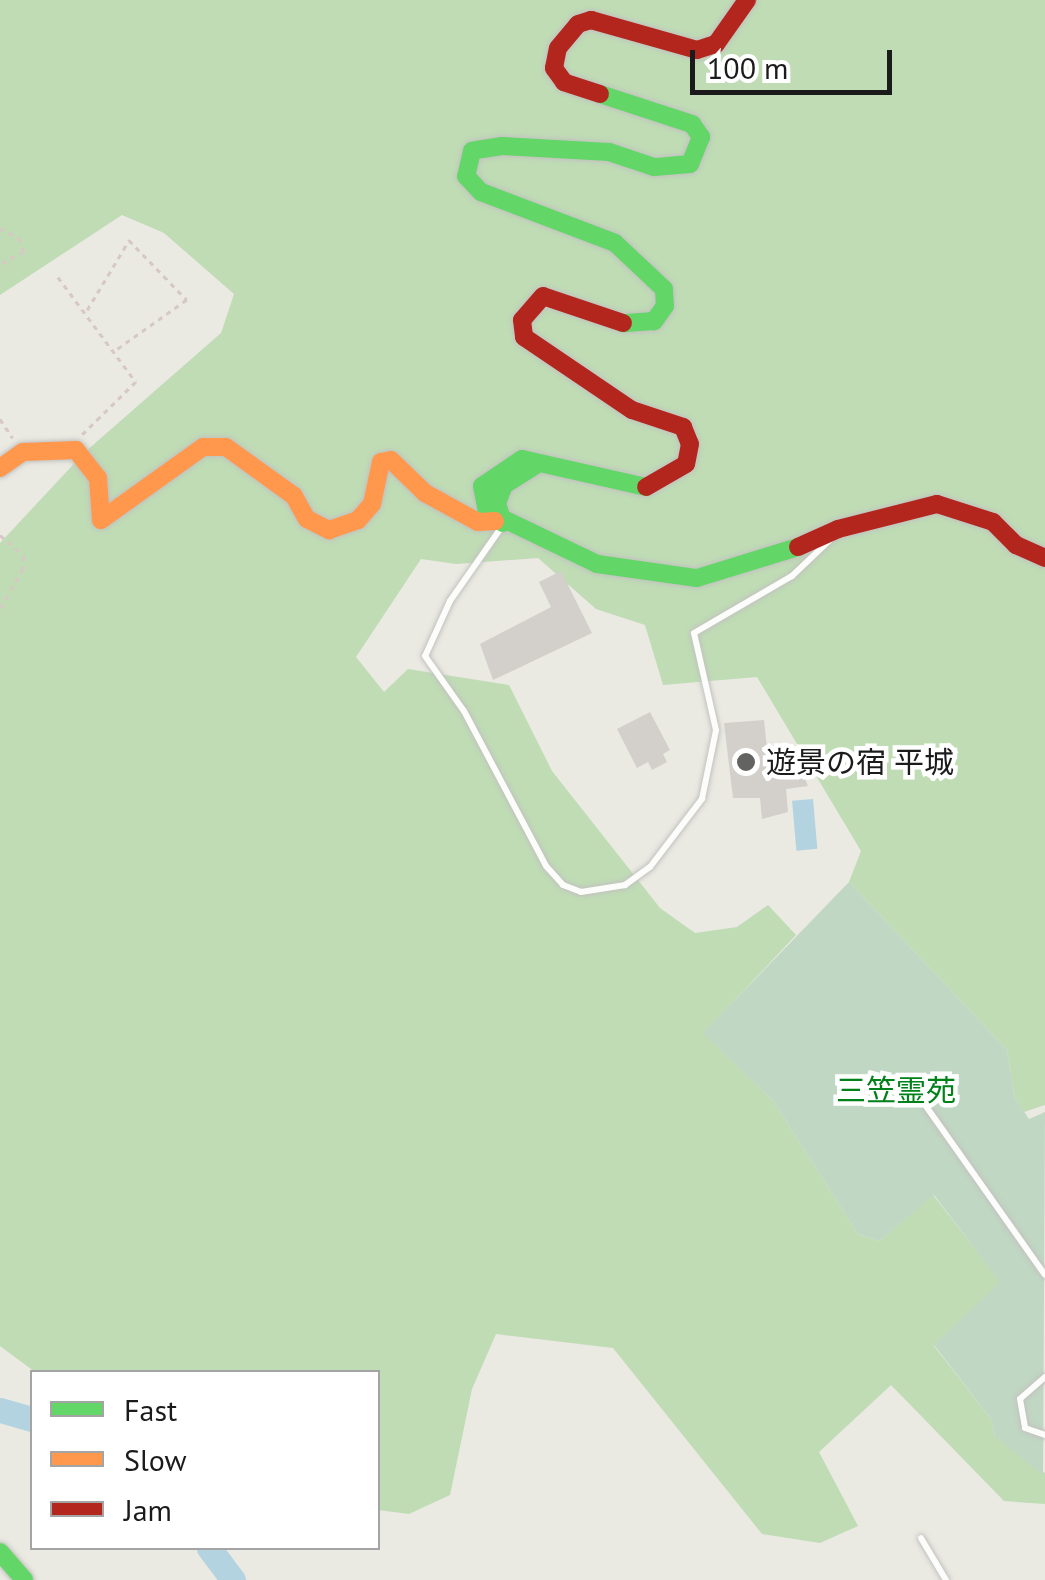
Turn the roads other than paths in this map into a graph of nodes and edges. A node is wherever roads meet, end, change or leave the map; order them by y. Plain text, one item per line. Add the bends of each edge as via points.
1 (746, 0) edge
2 (0, 468) edge
3 (500, 522) junction
4 (838, 529) junction
5 (1045, 558) edge
6 (911, 1085) dead end
7 (1045, 1275) edge
8 (1045, 1377) edge
9 (1045, 1435) edge
10 (921, 1538) dead end
11 (0, 1552) edge
12 (24, 1580) edge
13 (946, 1580) edge

1 - 3 main road via 716,44 697,50 591,20 578,24 558,48 554,68 564,82 692,124 700,138 690,164 654,168 609,152 502,146 472,151 466,160 466,176 481,192 615,243 664,288 665,306 654,321 635,327 543,296 522,320 524,337 632,410 683,427 690,444 686,464 648,486 606,482 546,462 518,472 504,485
2 - 3 main road via 22,452 76,450 98,478 102,520 203,447 226,447 294,496 307,519 329,530 358,520 372,504 381,462 392,460 425,493 478,522
3 - 4 main road via 597,564 697,578 765,562
3 - 4 lane via 425,656 464,711 546,866 563,885 581,892 624,885 650,866 702,799 716,730 694,634 819,557
4 - 5 main road via 949,506 992,522 1016,545
6 - 7 lane
8 - 9 lane via 1020,1399 1025,1428
10 - 13 lane
11 - 12 main road

